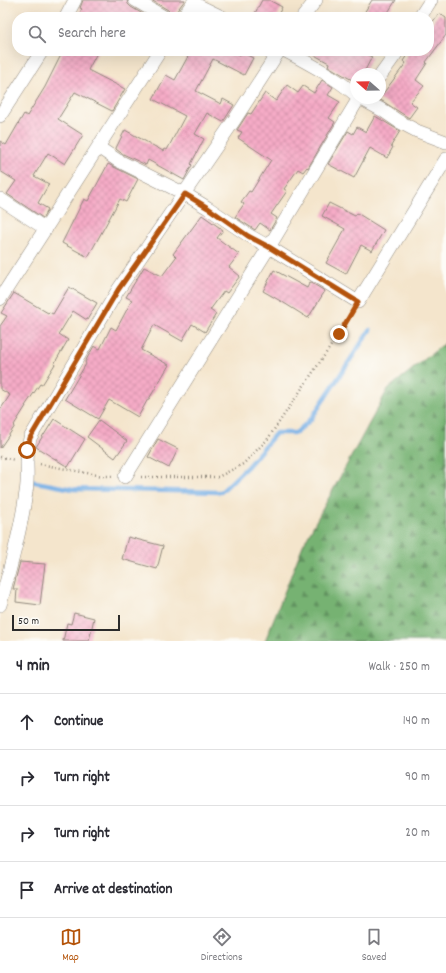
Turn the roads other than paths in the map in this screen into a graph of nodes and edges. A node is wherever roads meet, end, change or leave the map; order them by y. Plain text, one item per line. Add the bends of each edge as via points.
1 (75, 0) edge
2 (135, 0) edge
3 (316, 0) edge
4 (432, 0) edge
5 (194, 2) edge
6 (69, 12) edge
7 (155, 12) edge
8 (187, 12) edge
9 (213, 12) edge
10 (308, 12) edge
11 (424, 12) edge
12 (39, 56) edge
13 (157, 56) edge
14 (276, 56) edge
15 (295, 56) edge
16 (394, 56) edge
17 (386, 68) edge
18 (350, 90) edge
19 (356, 104) edge
20 (371, 104) edge
21 (0, 116) edge
22 (446, 142) edge
23 (98, 147) junction
24 (446, 158) edge
25 (185, 194) junction
26 (0, 198) edge
27 (46, 229) junction
28 (269, 247) junction
29 (0, 299) edge
30 (125, 477) dead end
31 (0, 605) edge

1 - 6 street
2 - 7 street
3 - 10 street
4 - 11 street
5 - 8 street
5 - 9 street
12 - 21 street
13 - 23 street
14 - 25 street
15 - 18 street
16 - 17 street
19 - 28 street
20 - 22 street via 417,131
23 - 25 street via 117,160
23 - 27 street
24 - 28 street via 358,302
25 - 28 street
25 - 31 street via 118,290 30,438 27,450 27,491
26 - 27 street
27 - 29 street
28 - 30 street

